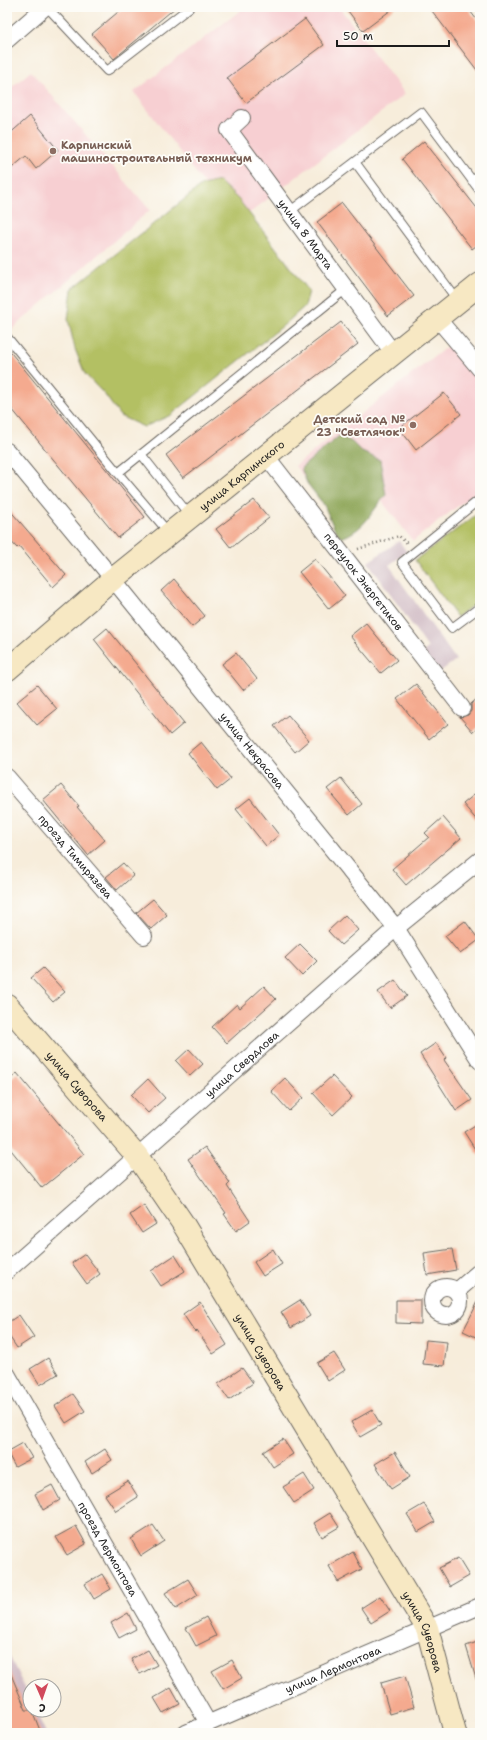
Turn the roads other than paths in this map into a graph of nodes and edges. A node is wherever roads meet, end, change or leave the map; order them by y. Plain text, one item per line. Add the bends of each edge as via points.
1 (46, 7) edge
2 (190, 7) edge
3 (7, 40) edge
4 (242, 118) dead end
5 (355, 162) junction
6 (480, 175) edge
7 (472, 181) junction
8 (480, 191) edge
9 (289, 212) junction
10 (480, 284) edge
11 (346, 289) junction
12 (459, 302) junction
13 (437, 318) junction
14 (7, 336) edge
15 (394, 354) junction
16 (480, 369) edge
17 (7, 451) edge
18 (141, 454) junction
19 (266, 456) junction
20 (118, 473) junction
21 (480, 499) edge
22 (191, 517) junction
23 (169, 534) junction
24 (113, 579) junction
25 (480, 607) edge
26 (7, 670) edge
27 (462, 708) dead end
28 (7, 777) edge
29 (480, 860) edge
30 (396, 928) junction
31 (144, 936) dead end
32 (7, 1005) edge
33 (480, 1061) edge
34 (138, 1156) junction
35 (480, 1270) edge
36 (7, 1271) edge
37 (457, 1291) dead end
38 (7, 1374) edge
39 (480, 1606) edge
40 (427, 1628) junction
41 (208, 1723) junction
42 (186, 1733) edge
43 (455, 1733) edge

1 - 2 lane via 107,71
1 - 3 street
4 - 9 street, улица 8 Марта via 229,130
5 - 7 lane via 421,112
5 - 9 lane
5 - 12 lane
6 - 7 lane
7 - 8 lane
9 - 11 street, улица 8 Марта
10 - 12 street, улица Карпинского
11 - 15 street, улица 8 Марта
11 - 18 lane
12 - 13 street, улица Карпинского
13 - 15 street, улица Карпинского
13 - 16 street
14 - 20 lane
15 - 19 street, улица Карпинского
17 - 24 street, улица Некрасова
18 - 20 lane
18 - 22 lane
19 - 22 street, улица Карпинского
19 - 27 street, переулок Энергетиков
20 - 23 lane
21 - 25 lane via 402,562 452,628
22 - 23 street, улица Карпинского
23 - 24 street, улица Карпинского
24 - 26 street, улица Карпинского
24 - 30 street, улица Некрасова
28 - 31 street, проезд Тимирязева
29 - 30 street, улица Свердлова
30 - 33 street, улица Некрасова
30 - 34 street, улица Свердлова
32 - 34 street, улица Суворова
34 - 36 street, улица Свердлова
34 - 40 street, улица Суворова via 182,1222
35 - 37 street
38 - 41 street, проезд Лермонтова
39 - 40 street, улица Лермонтова
40 - 41 street, улица Лермонтова
40 - 43 street, улица Суворова
41 - 42 street, улица Лермонтова

